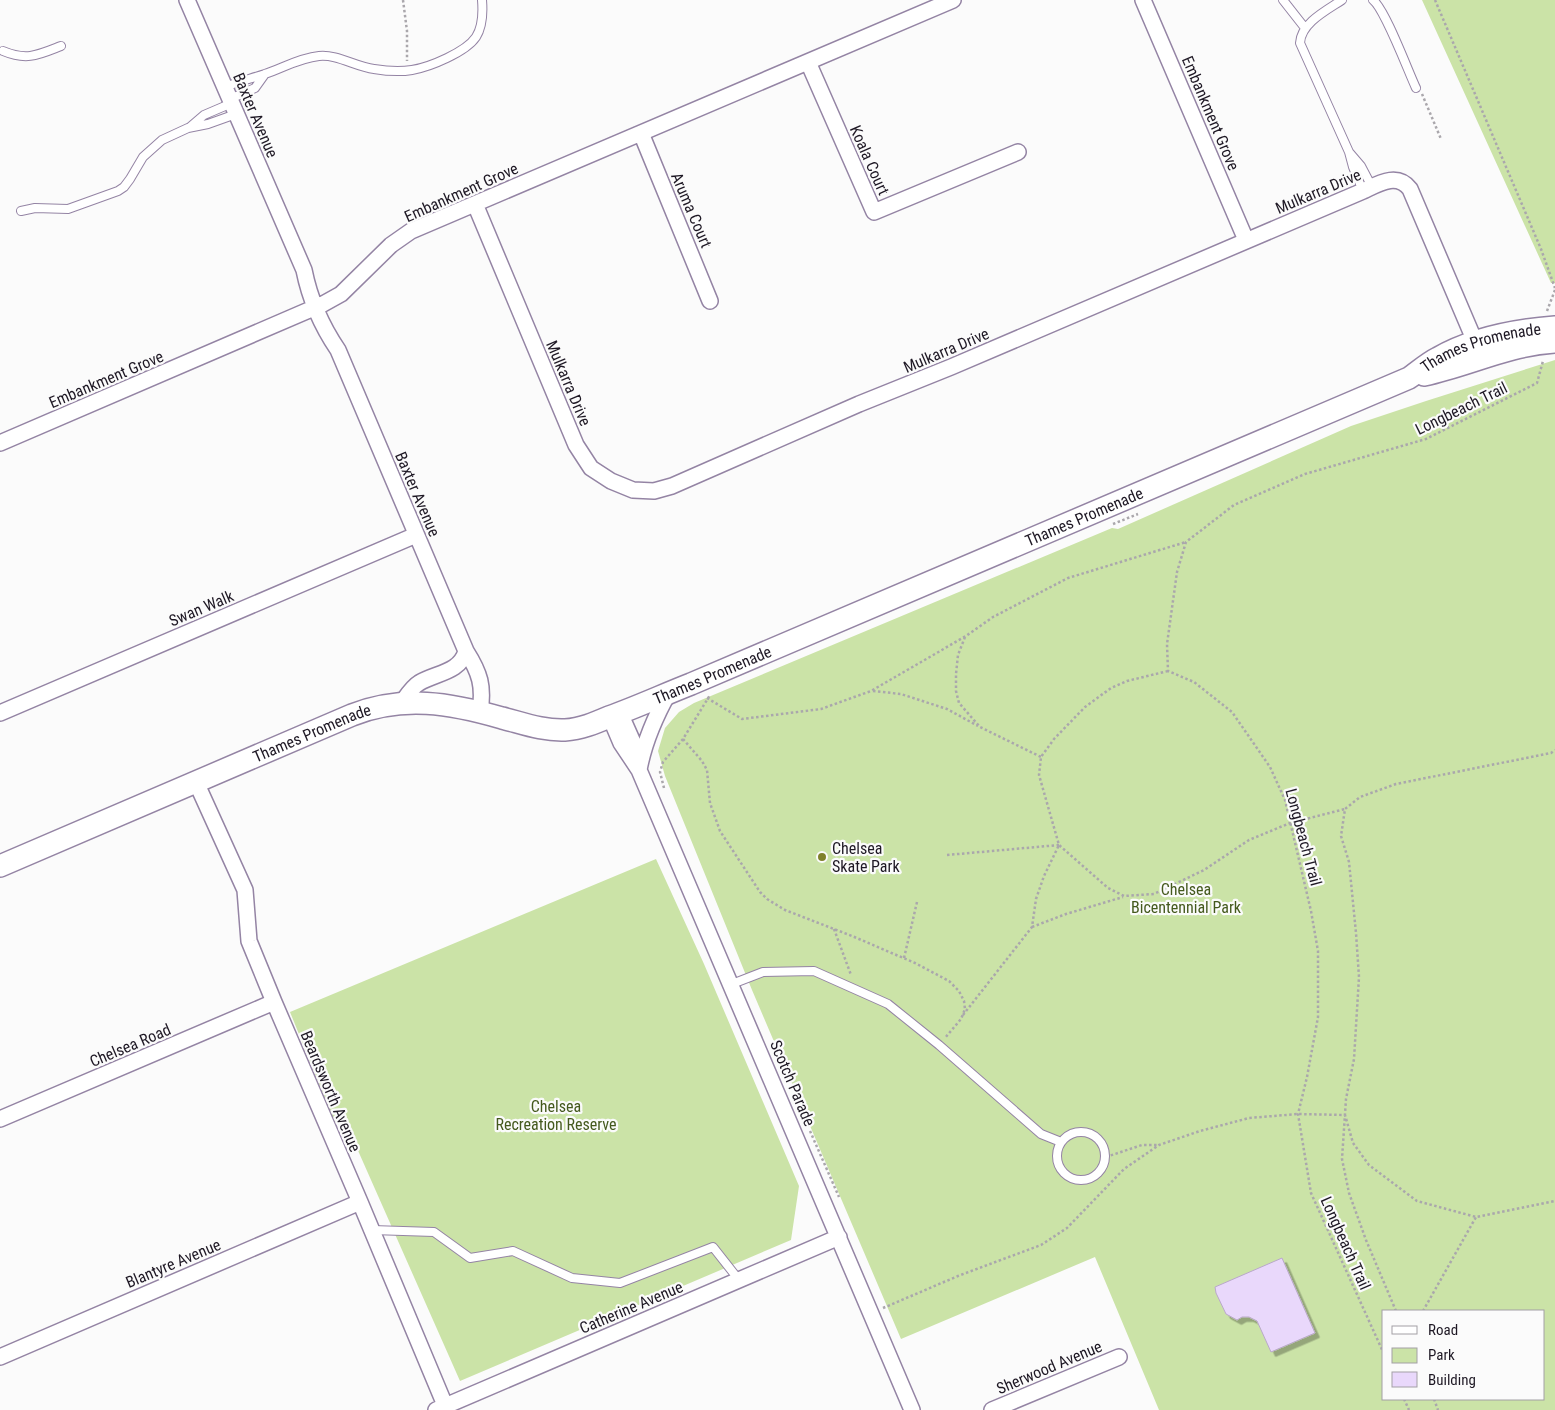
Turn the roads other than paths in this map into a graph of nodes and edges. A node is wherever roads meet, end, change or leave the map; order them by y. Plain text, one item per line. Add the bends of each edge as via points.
1 (187, 0) edge
2 (482, 0) edge
3 (953, 0) edge
4 (1143, 0) edge
5 (1283, 0) edge
6 (1342, 0) edge
7 (1373, 0) edge
8 (1305, 28) junction
9 (60, 46) dead end
10 (1, 50) edge
11 (808, 62) junction
12 (266, 74) junction
13 (1416, 88) road end
14 (231, 101) junction
15 (188, 128) junction
16 (640, 133) junction
17 (1018, 152) dead end
18 (1367, 189) junction
19 (475, 204) junction
20 (21, 210) dead end
21 (1246, 240) junction
22 (710, 301) dead end
23 (319, 306) junction
24 (1550, 321) edge
25 (1550, 348) edge
26 (1479, 350) junction
27 (0, 443) edge
28 (416, 535) junction
29 (466, 651) junction
30 (669, 692) junction
31 (401, 704) junction
32 (474, 710) junction
33 (0, 713) edge
34 (615, 715) junction
35 (639, 770) junction
36 (196, 782) junction
37 (0, 866) edge
38 (732, 984) junction
39 (274, 1002) junction
40 (0, 1119) edge
41 (1060, 1142) junction
42 (360, 1202) junction
43 (372, 1230) junction
44 (839, 1237) junction
45 (739, 1280) junction
46 (0, 1356) edge
47 (1119, 1357) dead end
48 (443, 1409) edge
49 (912, 1410) edge
50 (992, 1410) edge

1 - 14 street, Baxter Avenue
2 - 12 lane via 482,24 471,43 417,69 367,68 321,56 296,61
3 - 11 street, Embankment Grove
4 - 21 street, Embankment Grove
5 - 8 lane
6 - 8 lane
7 - 13 lane via 1385,18
8 - 18 lane via 1300,45 1349,152 1352,168
9 - 10 lane via 30,57
11 - 16 street, Embankment Grove
11 - 17 street, Koala Court via 874,212
12 - 14 lane via 255,88
12 - 14 lane via 246,79
14 - 15 lane via 204,115
14 - 15 lane via 208,124
14 - 23 street, Baxter Avenue via 304,270 308,291
15 - 20 lane via 162,140 147,152 118,191 68,209
16 - 19 street, Embankment Grove
16 - 22 street, Aruma Court
18 - 21 street, Mulkarra Drive
18 - 26 street, Mulkarra Drive via 1395,180 1410,189
19 - 21 street, Mulkarra Drive via 576,445 592,468 611,481 633,490 654,491 951,368
19 - 23 street, Embankment Grove via 411,232 391,245 341,294
23 - 27 street, Embankment Grove
23 - 28 street, Baxter Avenue via 325,331 338,350
24 - 26 main road, Thames Promenade
25 - 26 main road, Thames Promenade via 1529,345
26 - 30 main road, Thames Promenade via 1439,371 1410,378
28 - 29 street, Baxter Avenue
28 - 33 street, Swan Walk
29 - 31 street via 454,668 418,683
29 - 32 street, Baxter Avenue via 476,666 482,693
30 - 34 main road, Thames Promenade
30 - 35 street via 652,724
31 - 32 main road, Thames Promenade via 440,703
31 - 36 main road, Thames Promenade via 352,715
32 - 34 main road, Thames Promenade via 554,730 580,728
34 - 35 street, Scotch Parade via 632,740
35 - 38 street, Scotch Parade
36 - 37 main road, Thames Promenade
36 - 39 street, Beardsworth Avenue via 245,890 249,941
38 - 41 lane via 763,972 814,971 888,1004 1041,1134
38 - 44 street, Scotch Parade
39 - 40 street, Chelsea Road
39 - 42 street, Beardsworth Avenue
41 - 41 lane via 1056,1157 1058,1165 1069,1178 1085,1180 1100,1172 1106,1157 1105,1149 1089,1132 1073,1132
42 - 43 street, Beardsworth Avenue
42 - 46 street, Blantyre Avenue
43 - 45 lane via 434,1232 470,1258 513,1251 572,1278 620,1283 713,1247
43 - 48 street, Beardsworth Avenue
44 - 45 street, Catherine Avenue
44 - 49 street, Scotch Parade
45 - 48 street, Catherine Avenue
47 - 50 street, Sherwood Avenue

